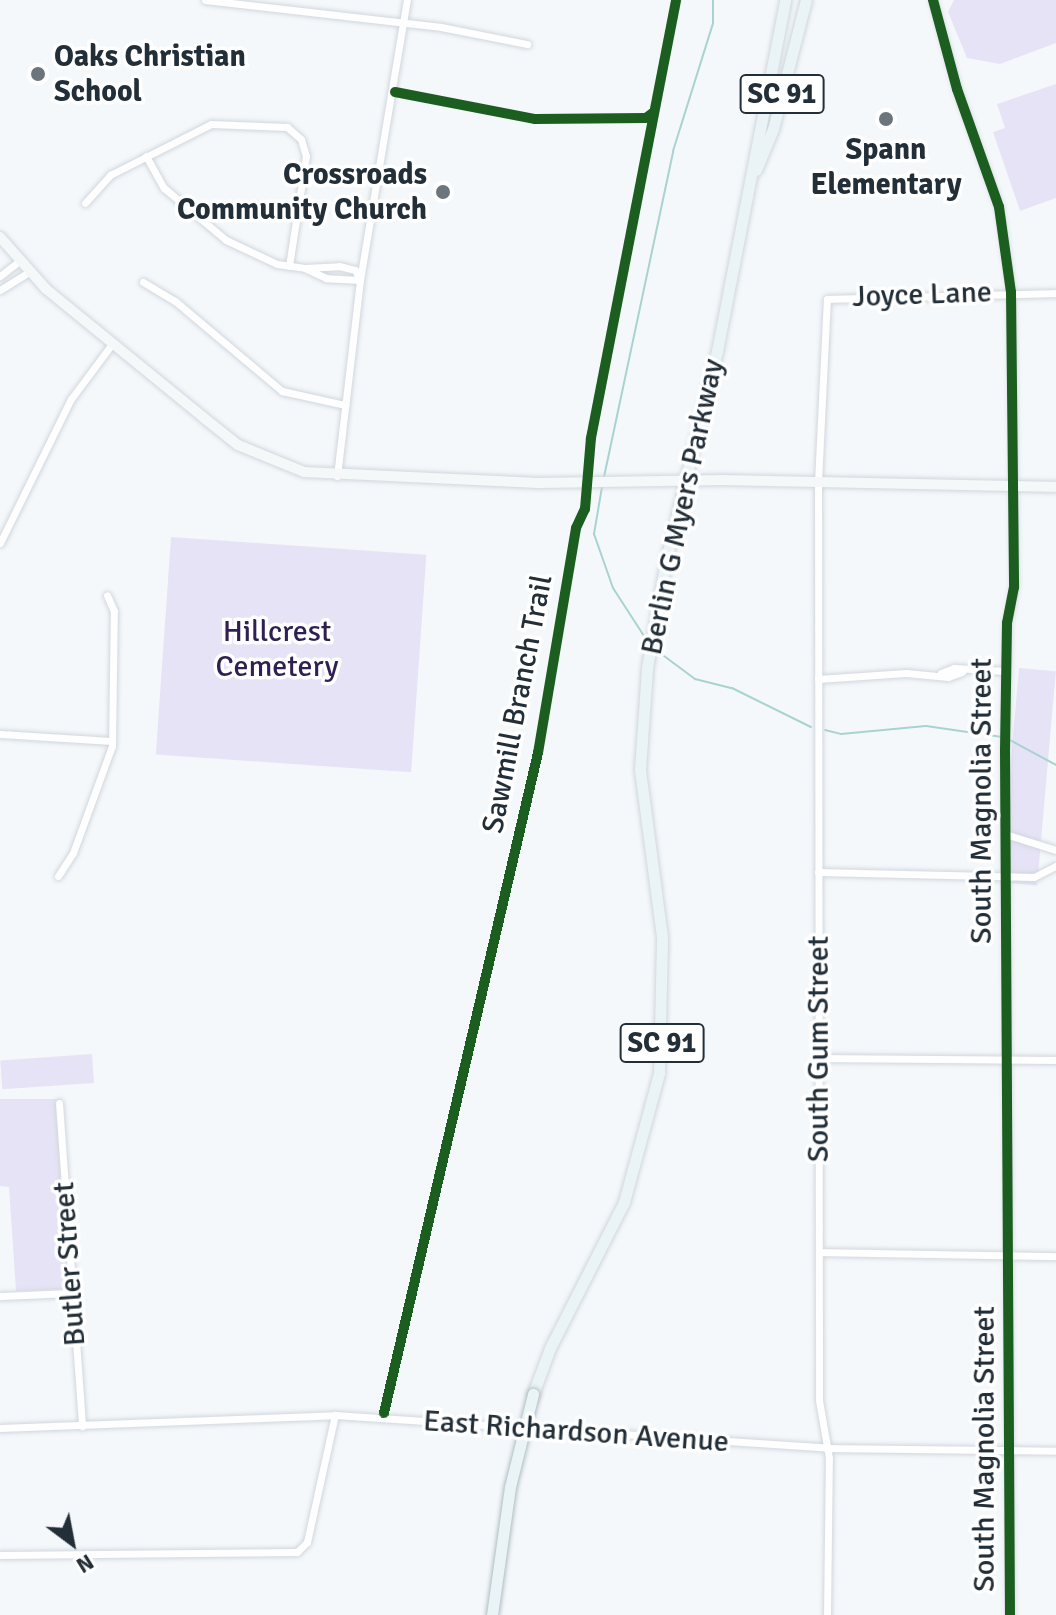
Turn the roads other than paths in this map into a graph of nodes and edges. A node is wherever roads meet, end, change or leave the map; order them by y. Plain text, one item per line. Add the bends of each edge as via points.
1 (205, 0) edge
2 (407, 0) edge
3 (785, 0) edge
4 (806, 0) edge
5 (933, 0) edge
6 (404, 23) junction
7 (527, 44) dead end
8 (146, 156) junction
9 (750, 186) junction
10 (85, 203) dead end
11 (0, 237) edge
12 (19, 261) junction
13 (289, 266) junction
14 (305, 268) junction
15 (29, 272) junction
16 (0, 276) edge
17 (360, 280) junction
18 (143, 282) dead end
19 (0, 290) edge
20 (1011, 292) junction
21 (1056, 293) edge
22 (114, 346) junction
23 (345, 405) junction
24 (337, 476) junction
25 (687, 480) junction
26 (818, 482) junction
27 (1010, 487) junction
28 (1056, 487) edge
29 (0, 543) edge
30 (107, 595) dead end
31 (1006, 671) junction
32 (818, 679) junction
33 (0, 734) edge
34 (112, 741) junction
35 (1005, 834) junction
36 (1056, 850) edge
37 (1056, 866) edge
38 (818, 872) junction
39 (1006, 874) junction
40 (58, 876) dead end
41 (819, 1058) junction
42 (1007, 1060) junction
43 (1056, 1060) edge
44 (59, 1103) dead end
45 (819, 1252) junction
46 (1008, 1255) junction
47 (1056, 1256) edge
48 (72, 1293) junction
49 (0, 1296) edge
50 (335, 1415) junction
51 (82, 1426) junction
52 (0, 1428) edge
53 (826, 1448) junction
54 (1009, 1450) junction
55 (1056, 1451) edge
56 (0, 1555) edge
57 (492, 1615) edge
58 (827, 1615) edge
59 (1010, 1615) edge

1 - 6 street
2 - 6 street
3 - 9 main road, Berlin G Myers Parkway / SC 91
4 - 9 main road, Berlin G Myers Parkway / SC 91 via 773,129
5 - 20 street, South Magnolia Street via 957,89 999,207
6 - 7 street
6 - 17 street
8 - 10 street via 100,182
8 - 13 street via 164,188 192,214 243,250
8 - 13 street via 221,122 296,131 306,156
9 - 25 main road, Berlin G Myers Parkway / SC 91
11 - 12 street
12 - 15 street
12 - 16 street
13 - 14 street
14 - 17 street via 326,278
14 - 17 street via 339,266 355,270
15 - 19 street
15 - 22 street
17 - 23 street
18 - 23 street via 175,301 282,391
20 - 21 street, Joyce Lane
20 - 26 street, Joyce Lane via 827,299
20 - 27 street, South Magnolia Street
22 - 24 street via 238,445 304,472
22 - 29 street via 71,399
23 - 24 street
24 - 25 street via 584,484
25 - 26 street
25 - 57 main road, Berlin G Myers Parkway / SC 91, bridge via 647,668 640,769 663,952 659,1073 624,1202 550,1348 533,1394 510,1487
26 - 27 street
26 - 32 street, South Gum Street
27 - 28 street
27 - 31 street, South Magnolia Street via 1014,587
30 - 34 street via 114,611
31 - 32 street
31 - 35 street, South Magnolia Street
32 - 38 street, South Gum Street
33 - 34 street
34 - 40 street via 73,853
35 - 36 street
35 - 39 street, South Magnolia Street
37 - 39 street via 1034,877
38 - 39 street
38 - 41 street, South Gum Street
39 - 42 street, South Magnolia Street
41 - 42 street
41 - 45 street, South Gum Street
42 - 43 street
42 - 46 street, South Magnolia Street
44 - 48 street, Butler Street
45 - 46 street
45 - 53 street, South Gum Street via 819,1400
46 - 47 street
46 - 54 street, South Magnolia Street
48 - 49 street
48 - 51 street, Butler Street
50 - 51 street, East Richardson Avenue
50 - 53 street, East Richardson Avenue
50 - 56 street via 307,1542 297,1552
51 - 52 street, East Richardson Avenue
53 - 54 street, East Richardson Avenue
53 - 58 street, South Gum Street
54 - 55 street, East Richardson Avenue
54 - 59 street, South Magnolia Street

